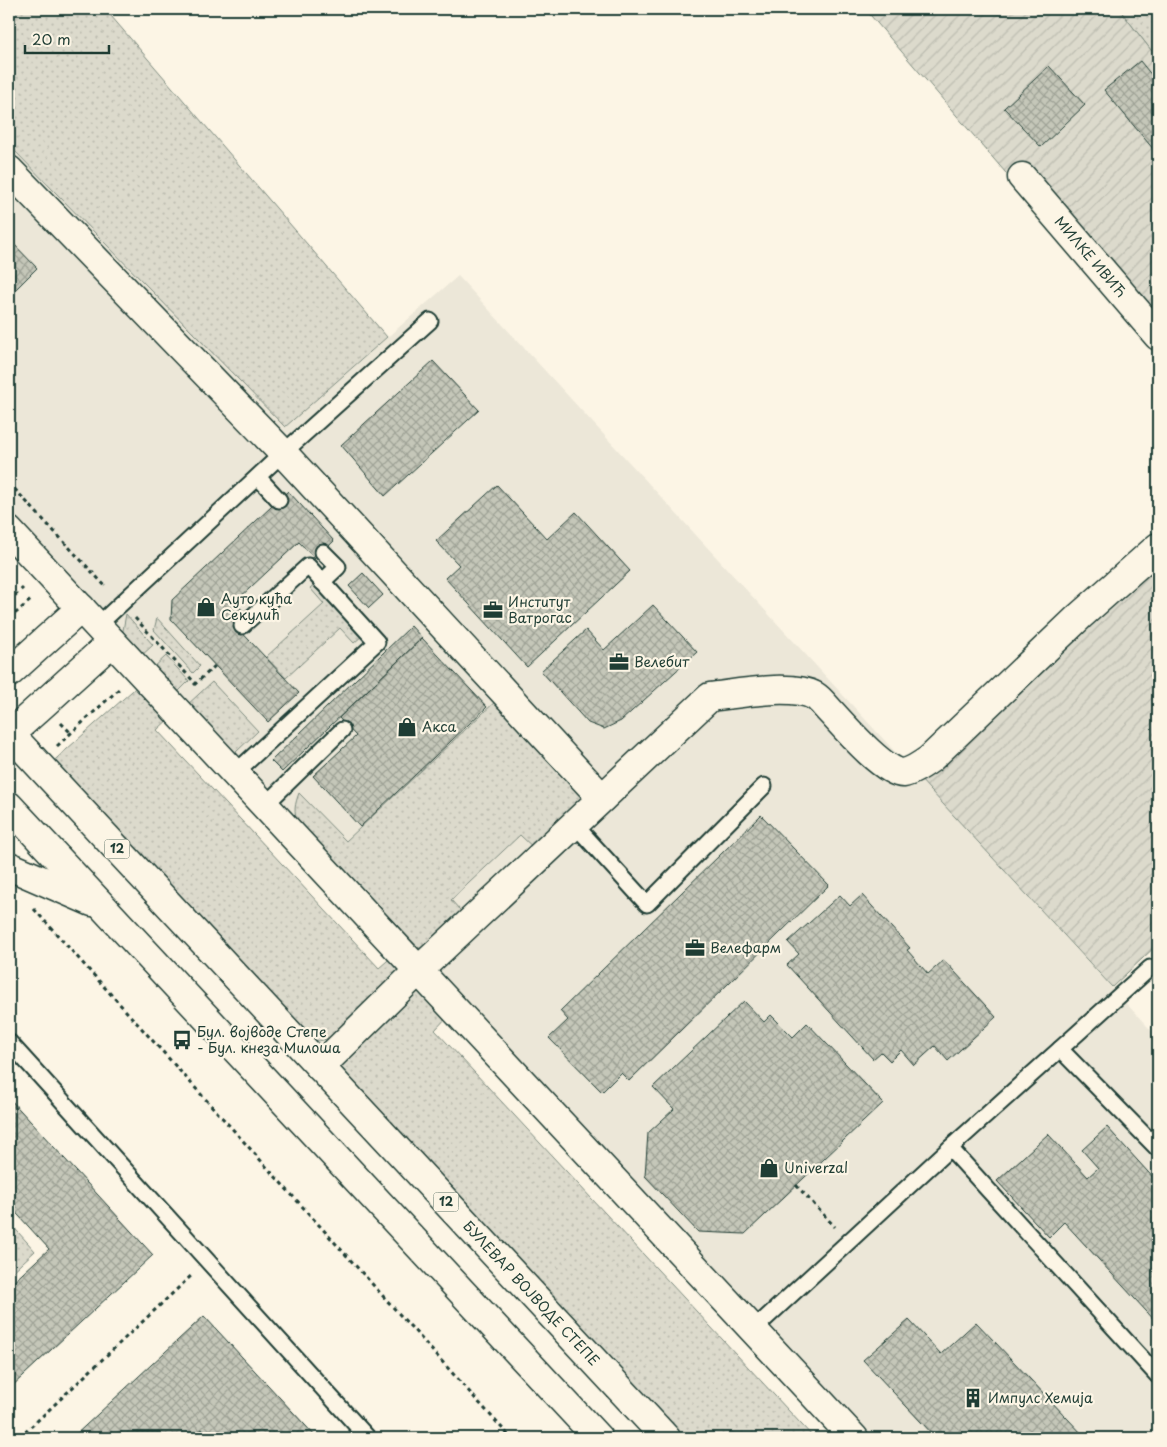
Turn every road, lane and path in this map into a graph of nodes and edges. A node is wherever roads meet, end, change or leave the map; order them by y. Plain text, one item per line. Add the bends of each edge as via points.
1 (9, 170) edge
2 (1022, 177) dead end
3 (430, 321) dead end
4 (1158, 336) edge
5 (283, 453) junction
6 (258, 478) junction
7 (9, 483) edge
8 (279, 500) dead end
9 (9, 531) edge
10 (1158, 547) edge
11 (323, 552) dead end
12 (322, 582) junction
13 (122, 603) junction
14 (97, 625) junction
15 (242, 626) dead end
16 (164, 648) junction
17 (139, 671) junction
18 (9, 673) edge
19 (196, 684) dead end
20 (342, 730) dead end
21 (9, 734) edge
22 (38, 764) junction
23 (235, 773) junction
24 (764, 786) dead end
25 (602, 798) junction
26 (265, 805) junction
27 (9, 806) edge
28 (574, 824) junction
29 (9, 866) edge
30 (28, 903) dead end
31 (102, 907) junction
32 (1150, 968) dead end
33 (419, 970) junction
34 (9, 1042) edge
35 (1060, 1049) junction
36 (320, 1067) junction
37 (950, 1148) junction
38 (1158, 1149) edge
39 (796, 1185) dead end
40 (849, 1242) junction
41 (207, 1261) junction
42 (753, 1330) junction
43 (1158, 1376) edge
44 (19, 1438) edge
45 (368, 1438) edge
46 (511, 1438) edge
47 (598, 1438) edge
48 (666, 1438) edge
49 (854, 1438) edge

1 - 5 street
2 - 4 street, МИЛКЕ ИВИЋ
3 - 5 lane
5 - 6 lane
5 - 25 street
6 - 8 lane
6 - 13 lane
7 - 13 path
9 - 14 street
10 - 25 street via 920,766 903,773 889,769 815,696 794,690 773,690 710,697
11 - 12 lane via 338,567
12 - 15 lane via 308,566
12 - 23 lane via 377,642
13 - 14 lane
13 - 16 path
14 - 17 street
14 - 18 street
14 - 21 street
16 - 17 path
16 - 19 path
17 - 22 path
17 - 23 street
20 - 26 lane
21 - 22 street, БУЛЕВАР ВОЈВОДЕ СТЕПЕ / 12
22 - 36 street, БУЛЕВАР ВОЈВОДЕ СТЕПЕ / 12
23 - 26 street
24 - 28 lane via 647,904
25 - 28 street
26 - 33 street
27 - 31 street
28 - 33 street
29 - 31 street
30 - 46 path
31 - 47 street
32 - 35 lane
33 - 36 street
33 - 42 street
34 - 41 lane
35 - 37 lane
35 - 38 lane
36 - 48 street, БУЛЕВАР ВОЈВОДЕ СТЕПЕ / 12
37 - 40 lane
37 - 43 lane
39 - 40 path
40 - 42 lane
41 - 44 path
41 - 45 lane
42 - 49 street

